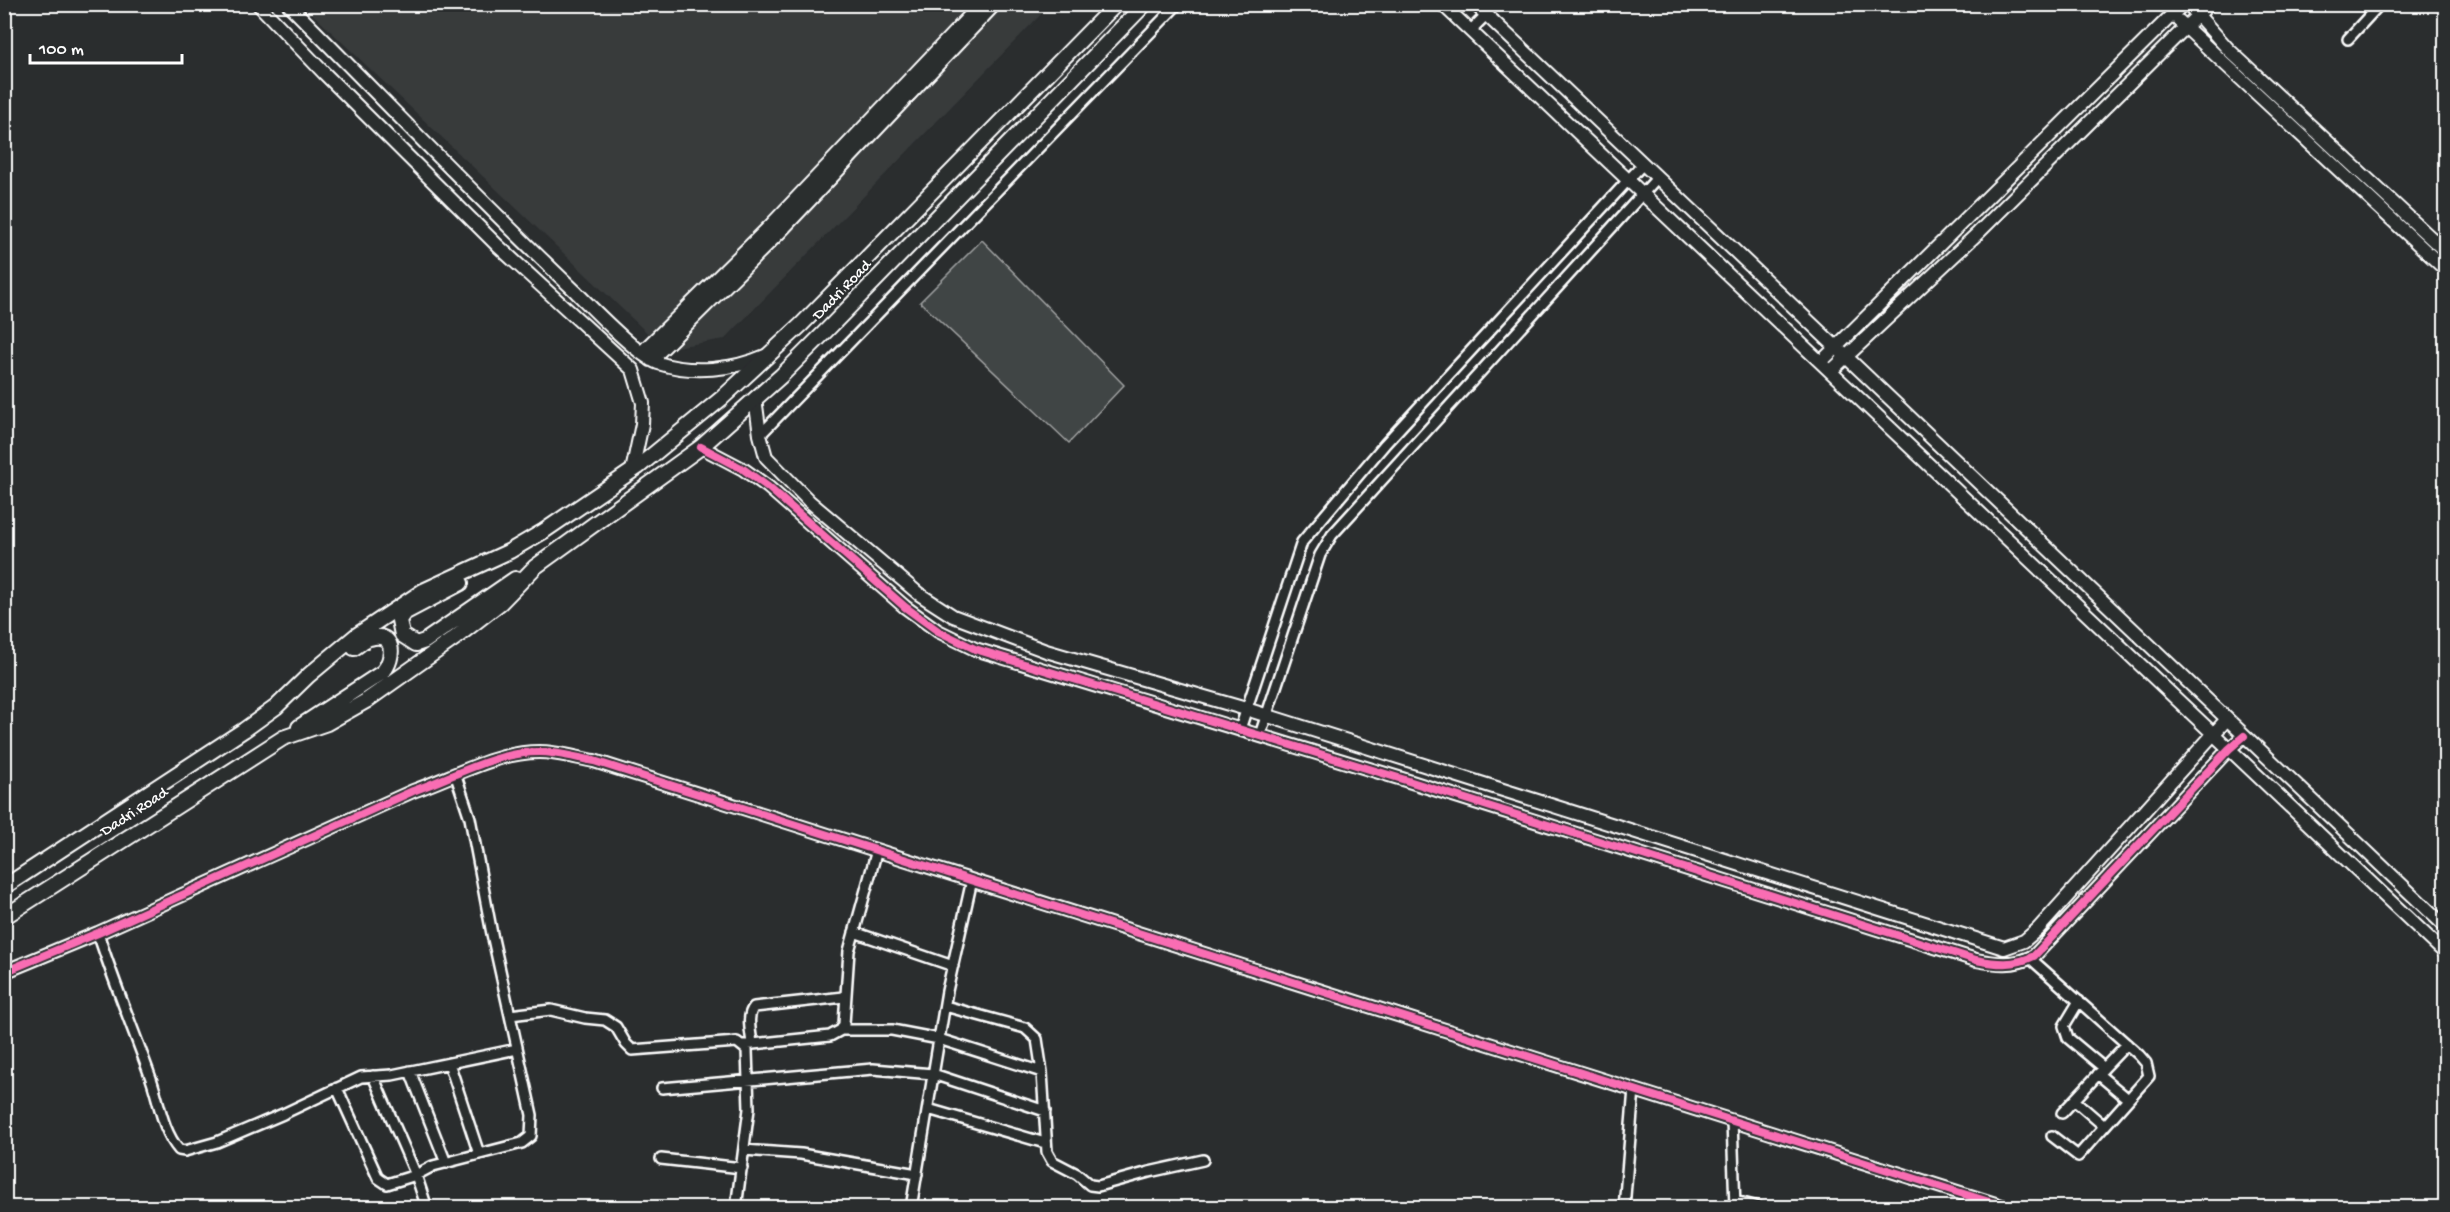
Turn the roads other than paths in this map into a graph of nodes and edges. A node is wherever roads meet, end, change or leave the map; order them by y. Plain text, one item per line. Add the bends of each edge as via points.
1 (258, 4) edge
2 (288, 4) edge
3 (981, 4) edge
4 (995, 4) edge
5 (1116, 4) edge
6 (1145, 4) edge
7 (1178, 4) edge
8 (1442, 4) edge
9 (1475, 4) edge
10 (2185, 4) edge
11 (2209, 4) edge
12 (2380, 4) edge
13 (2173, 14) junction
14 (1486, 15) junction
15 (2197, 16) junction
16 (2185, 26) junction
17 (1470, 31) junction
18 (2348, 39) dead end
19 (1643, 164) junction
20 (1657, 178) junction
21 (1628, 179) junction
22 (1642, 192) junction
23 (2445, 252) edge
24 (2445, 270) edge
25 (596, 311) junction
26 (583, 324) junction
27 (1835, 347) junction
28 (772, 354) junction
29 (647, 356) junction
30 (1845, 356) junction
31 (1821, 362) junction
32 (1831, 371) junction
33 (755, 398) junction
34 (760, 435) junction
35 (701, 447) junction
36 (632, 471) junction
37 (510, 551) junction
38 (535, 567) junction
39 (276, 707) junction
40 (1246, 710) junction
41 (1267, 717) junction
42 (2227, 719) junction
43 (1240, 729) junction
44 (2214, 734) junction
45 (1260, 735) junction
46 (2244, 736) junction
47 (283, 738) junction
48 (2229, 749) junction
49 (456, 776) junction
50 (877, 850) junction
51 (972, 880) junction
52 (4, 887) edge
53 (4, 917) edge
54 (2445, 927) edge
55 (854, 932) junction
56 (98, 933) junction
57 (2014, 946) junction
58 (2445, 954) edge
59 (2026, 960) junction
60 (953, 966) junction
61 (4, 972) edge
62 (844, 997) junction
63 (2079, 1001) junction
64 (945, 1006) junction
65 (510, 1016) junction
66 (841, 1030) junction
67 (939, 1039) junction
68 (2127, 1044) junction
69 (747, 1045) junction
70 (517, 1048) junction
71 (449, 1063) junction
72 (410, 1071) junction
73 (2101, 1071) junction
74 (1042, 1072) junction
75 (933, 1074) junction
76 (373, 1076) junction
77 (749, 1079) junction
78 (338, 1088) junction
79 (662, 1088) dead end
80 (1634, 1089) junction
81 (2128, 1099) junction
82 (2074, 1100) junction
83 (928, 1109) junction
84 (1044, 1111) junction
85 (2062, 1113) dead end
86 (1732, 1120) junction
87 (2104, 1126) junction
88 (2052, 1136) dead end
89 (1045, 1143) junction
90 (744, 1150) junction
91 (479, 1154) junction
92 (661, 1159) dead end
93 (1203, 1160) dead end
94 (446, 1163) junction
95 (742, 1168) junction
96 (917, 1174) junction
97 (416, 1175) junction
98 (1970, 1202) edge
99 (1735, 1204) edge
100 (427, 1208) edge
101 (736, 1208) edge
102 (911, 1208) edge
103 (1624, 1208) edge
104 (1762, 1208) edge
105 (2008, 1208) edge

1 - 26 street via 498,246
2 - 25 street
3 - 29 street
4 - 29 street via 780,232
5 - 28 main road, Dadri Road
6 - 33 main road, Dadri Road via 822,335
7 - 34 street
8 - 17 street
9 - 14 street
10 - 13 street
10 - 15 street
11 - 15 street
12 - 18 street
13 - 16 street
13 - 27 street
14 - 17 street
14 - 19 street
15 - 16 street
15 - 23 street via 2266,86
16 - 24 street
16 - 30 street via 1978,233
17 - 21 street
19 - 20 street
19 - 21 street
20 - 22 street
20 - 27 street
21 - 22 street
21 - 40 street via 1385,444 1302,542
22 - 31 street
22 - 41 street via 1332,535 1320,555
25 - 26 street
25 - 29 street
26 - 36 street via 633,370 639,388 642,424
27 - 30 street
27 - 31 street
28 - 29 street via 741,366 715,369 686,367
28 - 36 main road, Dadri Road
30 - 32 street
30 - 42 street
31 - 32 street
32 - 44 street
33 - 34 street
33 - 35 main road, Dadri Road
34 - 40 street via 766,457 809,501 919,594 953,616 1046,651
35 - 38 main road, Dadri Road
35 - 43 street via 768,487 905,607 938,631 975,649
36 - 37 main road, Dadri Road
37 - 38 main road, Dadri Road via 404,613 399,620 402,635 416,644 425,641
37 - 39 main road, Dadri Road via 423,591 357,635
38 - 47 main road, Dadri Road via 500,603 456,638 366,701 327,723
39 - 47 main road, Dadri Road via 369,638 380,637 389,643 393,653 383,672
39 - 52 main road, Dadri Road
40 - 41 street
40 - 43 street
41 - 45 street
41 - 57 street via 1996,946
42 - 44 street
42 - 46 street
43 - 45 street
44 - 48 street
44 - 57 street via 2038,929
45 - 59 street via 1976,960 1997,964
46 - 48 street
46 - 54 street
47 - 53 main road, Dadri Road
48 - 58 street
48 - 59 street via 2050,940
49 - 50 street via 489,760 539,752 594,761
49 - 56 street via 413,791
49 - 65 street via 470,818
50 - 51 street
50 - 55 street
51 - 60 street
51 - 80 street
55 - 60 street
55 - 62 street
56 - 61 street
56 - 78 street via 163,1119 179,1150 217,1142
57 - 59 street
59 - 63 street
60 - 64 street
62 - 66 street
62 - 69 street via 754,1007 750,1011
63 - 68 street
63 - 73 street via 2064,1026 2068,1038
64 - 67 street
64 - 74 street via 1033,1033
65 - 69 street via 551,1010 605,1020 616,1027 633,1050 737,1042
65 - 70 street
66 - 67 street via 892,1030
66 - 69 street via 830,1036
67 - 74 street
67 - 75 street
68 - 73 street
68 - 81 street via 2146,1063 2149,1076
69 - 77 street
70 - 71 street
70 - 91 street via 532,1115 531,1136 522,1143
71 - 72 street
71 - 91 street
72 - 76 street
72 - 94 street
73 - 81 street
73 - 82 street
74 - 84 street
75 - 77 street via 873,1069
75 - 83 street
75 - 84 street
76 - 78 street
76 - 97 street
77 - 79 street
77 - 90 street
78 - 97 street via 382,1183
80 - 86 street
80 - 103 street
81 - 87 street
82 - 85 street
82 - 87 street
83 - 89 street
83 - 96 street
84 - 89 street
86 - 98 street
86 - 99 street
87 - 88 street via 2078,1155
89 - 93 street via 1052,1161 1098,1186
90 - 95 street
90 - 96 street via 801,1154
91 - 94 street
92 - 95 street
94 - 97 street
95 - 101 street
96 - 102 street
97 - 100 street
98 - 105 street
99 - 104 street

